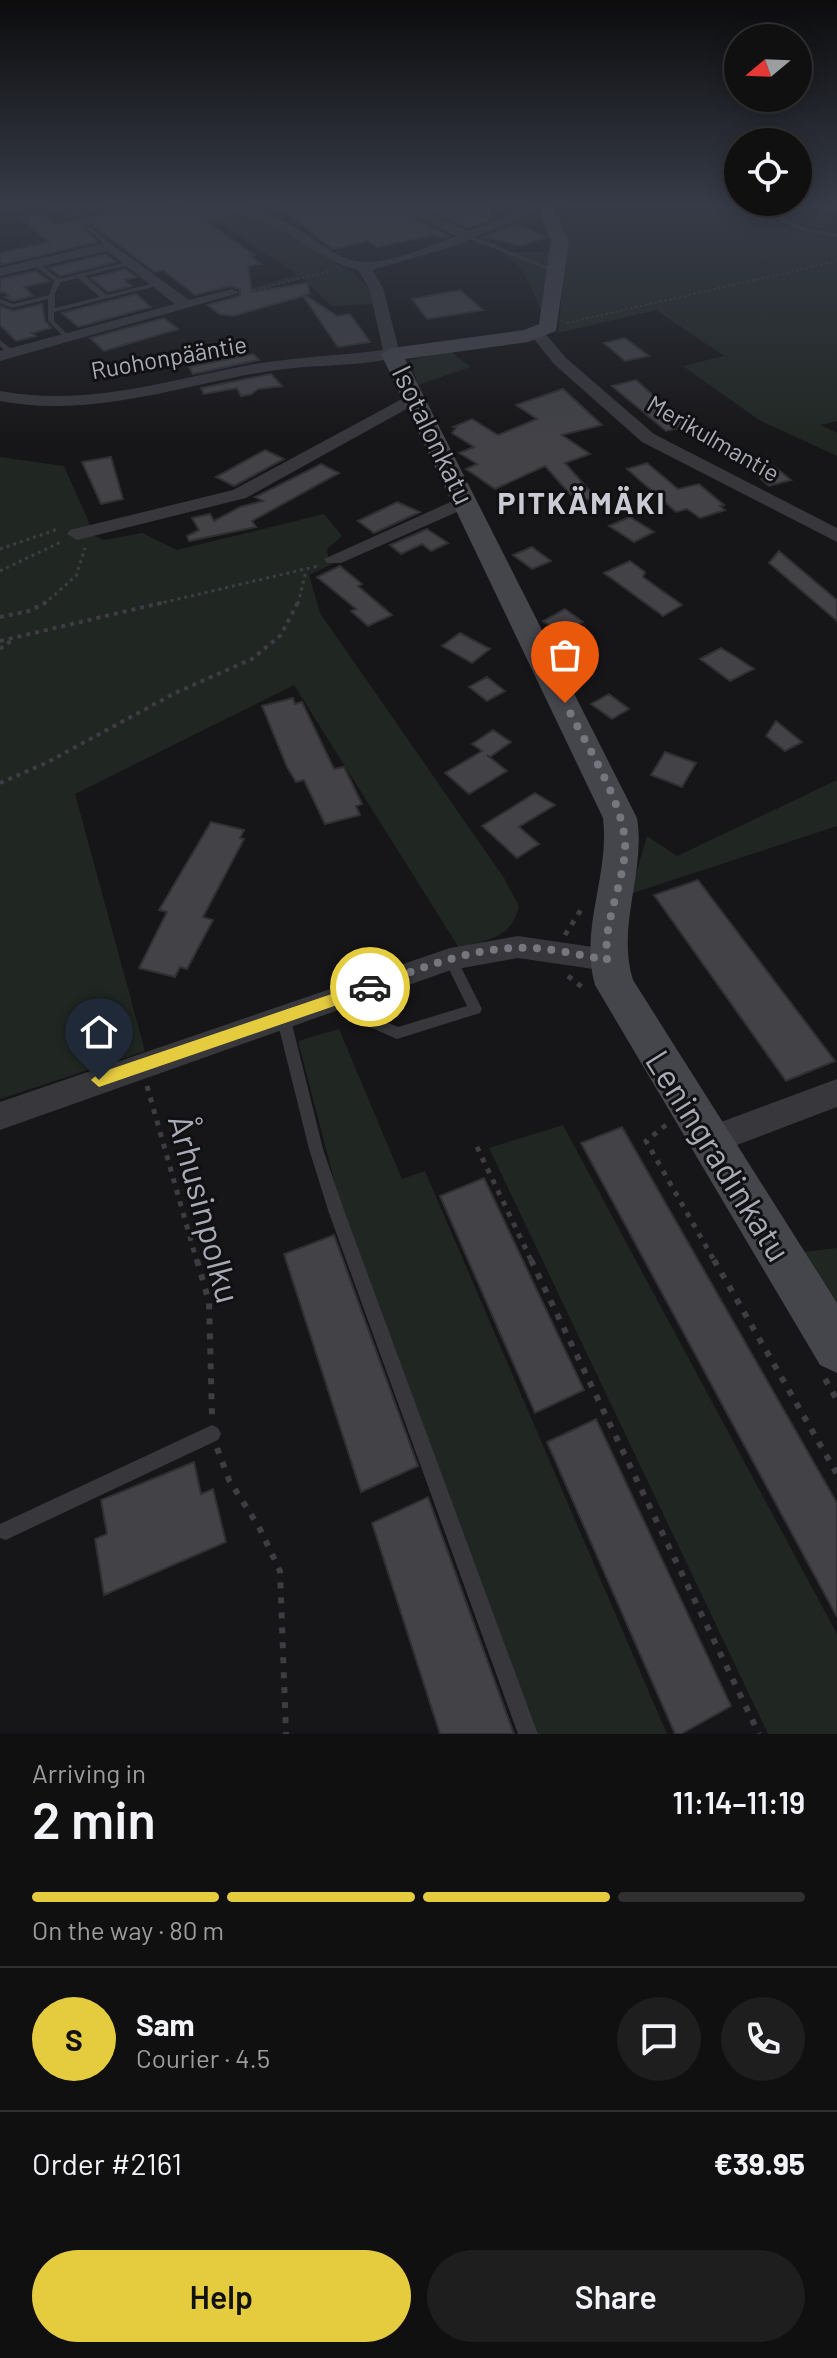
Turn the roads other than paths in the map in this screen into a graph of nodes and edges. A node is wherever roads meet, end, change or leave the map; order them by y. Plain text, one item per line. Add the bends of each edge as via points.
1 (57, 284) edge
2 (90, 284) edge
3 (158, 284) joint
4 (373, 284) edge
5 (555, 284) edge
6 (236, 294) road end
7 (52, 296) junction
8 (105, 297) junction
9 (0, 301) edge
10 (12, 306) junction
11 (187, 306) junction
12 (0, 309) edge
13 (51, 311) junction
14 (547, 329) junction
15 (68, 338) junction
16 (4, 351) edge
17 (392, 354) junction
18 (0, 396) edge
19 (415, 397) junction
20 (466, 501) junction
21 (77, 534) road end
22 (837, 536) edge
23 (334, 559) road end
24 (450, 959) junction
25 (607, 960) junction
26 (353, 993) junction
27 (283, 1016) junction
28 (837, 1093) edge
29 (0, 1116) edge
30 (689, 1131) junction
31 (837, 1348) edge
32 (212, 1434) road end
33 (6, 1531) dead end
34 (528, 1734) edge

1 - 7 lane
2 - 8 lane
3 - 8 lane
3 - 11 street
4 - 17 street
5 - 14 street
6 - 11 street
7 - 10 lane
7 - 13 lane
8 - 13 lane
9 - 10 lane
10 - 12 lane
11 - 15 street
13 - 15 lane via 51,321
14 - 17 street, Ruohonpääntie
14 - 22 street, Merikulmantie via 560,361 648,438
15 - 16 street
17 - 18 street, Ruohonpääntie via 276,365 76,401
17 - 19 street, Isotalonkatu
19 - 20 street, Isotalonkatu
19 - 21 street via 239,494
20 - 23 street
20 - 25 street, Isotalonkatu via 620,818 625,850 606,932
24 - 25 street via 518,947
24 - 26 street
24 - 26 lane via 475,1009 397,1033 370,1021
25 - 30 street, Leningradinkatu
26 - 27 street
27 - 29 street
27 - 34 lane via 337,1213
28 - 30 street
30 - 31 street, Leningradinkatu
32 - 33 lane

